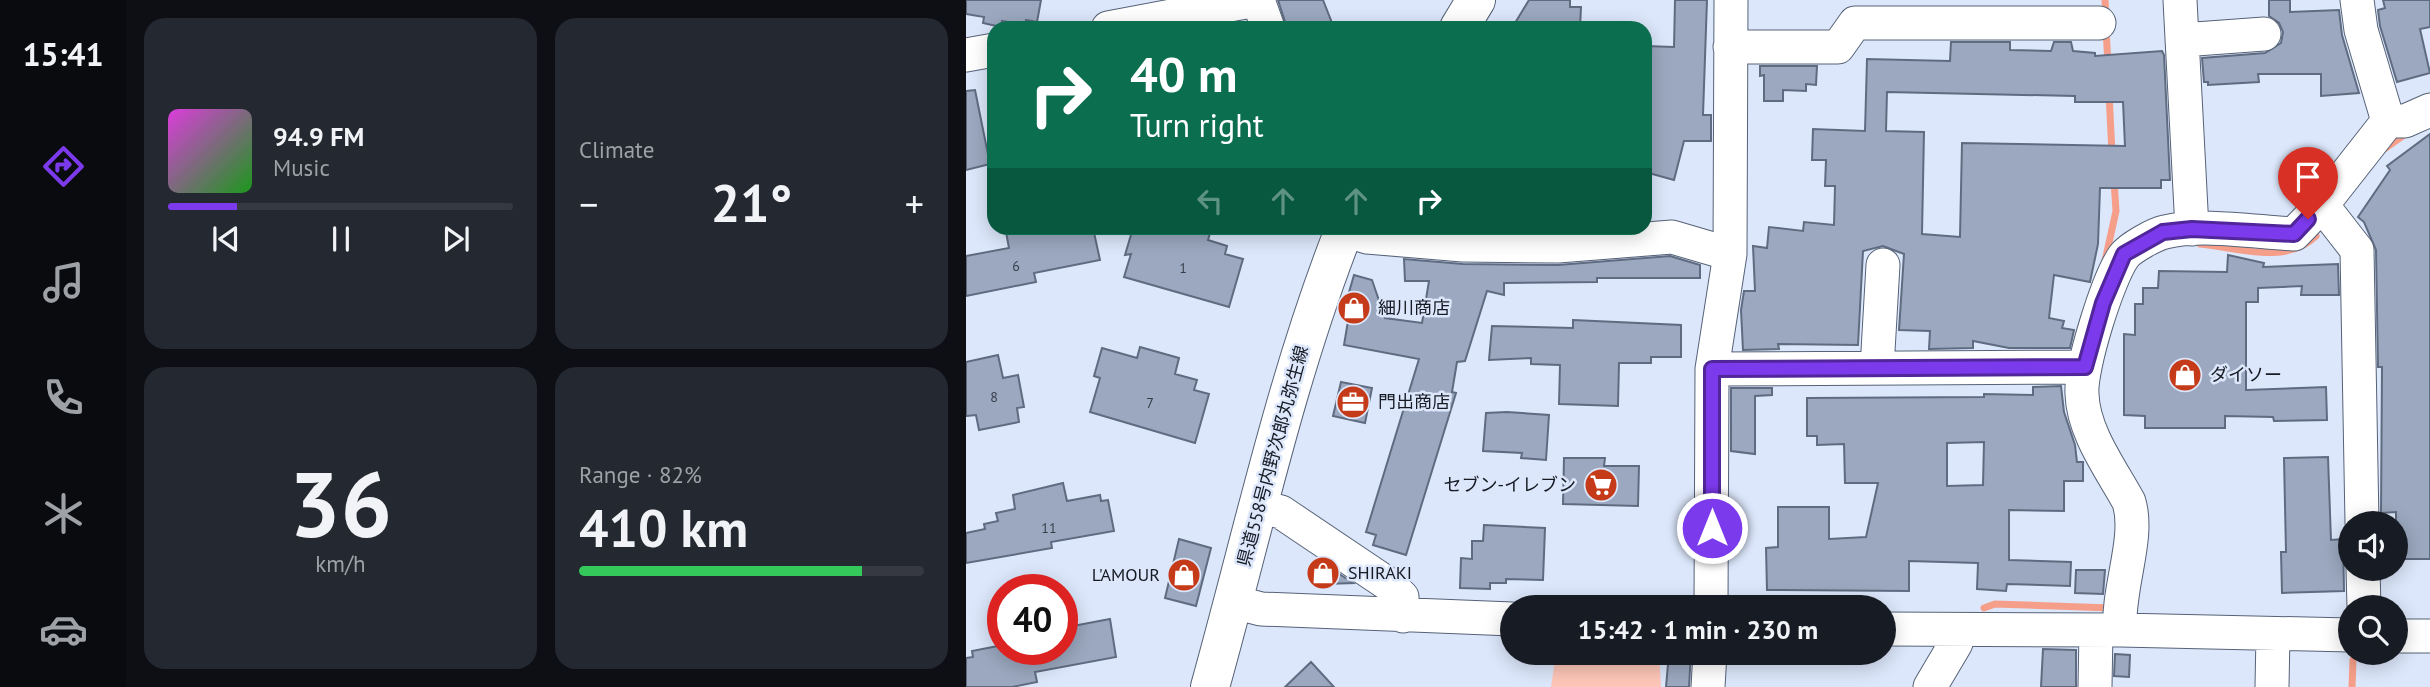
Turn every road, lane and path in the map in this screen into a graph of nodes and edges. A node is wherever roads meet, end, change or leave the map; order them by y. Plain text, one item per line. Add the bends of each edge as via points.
1 (1257, 0) edge
2 (1476, 0) edge
3 (1731, 0) edge
4 (2180, 0) edge
5 (2357, 0) edge
6 (1145, 21) edge
7 (1265, 21) edge
8 (1463, 21) edge
9 (2099, 23) dead end
10 (2264, 34) dead end
11 (2182, 40) junction
12 (1730, 47) junction
13 (987, 51) edge
14 (966, 55) edge
15 (2430, 110) edge
16 (2388, 121) junction
17 (2322, 205) junction
18 (2192, 229) junction
19 (1343, 235) edge
20 (1362, 235) edge
21 (1730, 254) junction
22 (1883, 265) dead end
23 (2085, 367) junction
24 (1877, 368) junction
25 (1712, 369) junction
26 (1257, 506) junction
27 (2362, 511) edge
28 (1711, 595) edge
29 (1234, 602) junction
30 (1402, 616) junction
31 (1500, 619) edge
32 (1896, 629) edge
33 (2108, 630) junction
34 (1957, 631) junction
35 (2273, 634) junction
36 (2338, 635) edge
37 (2408, 636) edge
38 (2430, 636) edge
39 (1709, 665) edge
40 (1210, 687) edge
41 (1708, 687) edge
42 (1930, 687) edge
43 (2095, 687) edge
44 (2272, 687) edge

1 - 6 street
1 - 7 street
2 - 8 main road
3 - 12 street
4 - 11 street
5 - 16 street via 2361,30
9 - 12 street via 1855,23 1838,47
10 - 11 street
11 - 18 street
12 - 21 street
13 - 14 street
15 - 16 street via 2405,121
16 - 17 street
17 - 18 street via 2294,234
17 - 27 street via 2357,250
18 - 23 street via 2163,232 2124,254 2103,303
19 - 26 main road, 県道558号内野次郎丸弥生線 via 1308,326
20 - 21 street via 1463,245 1558,246 1672,237
21 - 25 street
22 - 24 street
23 - 24 street
23 - 33 street via 2081,394 2088,425 2133,515 2120,598
24 - 25 street
25 - 28 street
26 - 29 main road, 県道558号内野次郎丸弥生線
26 - 30 street via 1281,512 1391,586 1402,597
29 - 30 street via 1261,608
29 - 40 main road, 県道558号内野次郎丸弥生線
30 - 31 street
32 - 34 street
33 - 34 street
33 - 35 street
33 - 43 street
34 - 42 street via 1956,643
35 - 36 street
35 - 44 street
37 - 38 street
39 - 41 street

